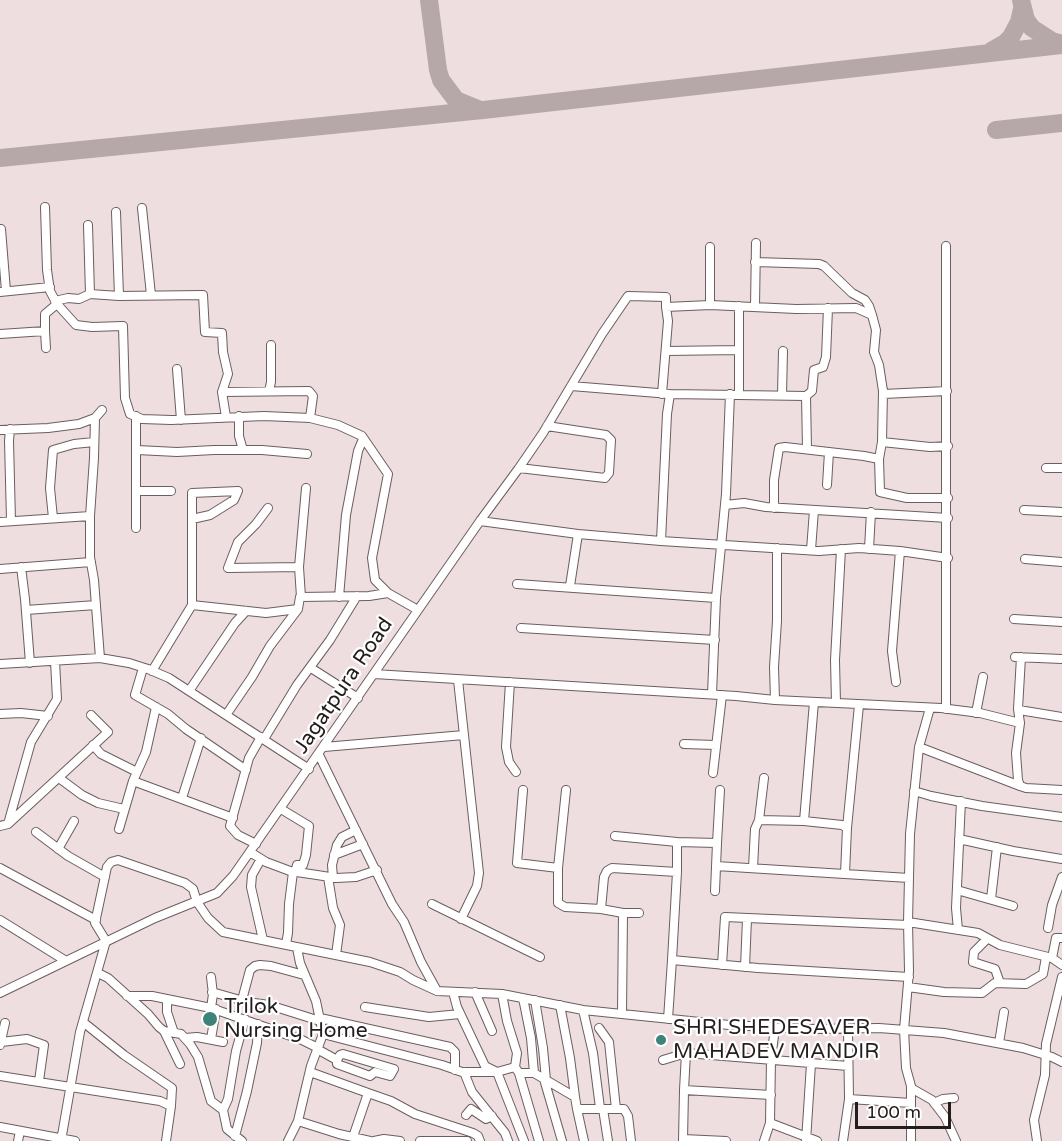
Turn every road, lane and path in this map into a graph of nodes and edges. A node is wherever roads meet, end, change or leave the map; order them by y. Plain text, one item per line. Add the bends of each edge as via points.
1 (45, 207) dead end
2 (142, 208) dead end
3 (116, 212) dead end
4 (88, 225) dead end
5 (1, 229) edge
6 (756, 243) dead end
7 (946, 246) dead end
8 (710, 247) dead end
9 (755, 262) junction
10 (50, 287) junction
11 (3, 292) edge
12 (90, 294) junction
13 (151, 295) junction
14 (119, 296) junction
15 (56, 303) junction
16 (710, 305) junction
17 (739, 306) junction
18 (755, 306) junction
19 (666, 307) junction
20 (828, 308) junction
21 (872, 315) junction
22 (45, 331) junction
23 (0, 334) edge
24 (271, 345) dead end
25 (46, 348) dead end
26 (740, 350) junction
27 (666, 351) junction
28 (783, 351) dead end
29 (177, 369) dead end
30 (571, 386) junction
31 (269, 391) junction
32 (947, 391) junction
33 (222, 392) junction
34 (666, 394) junction
35 (730, 394) junction
36 (739, 394) junction
37 (883, 394) junction
38 (782, 395) junction
39 (806, 396) junction
40 (102, 410) dead end
41 (136, 416) junction
42 (239, 416) junction
43 (226, 417) junction
44 (95, 418) junction
45 (310, 418) junction
46 (181, 420) junction
47 (547, 426) junction
48 (10, 429) junction
49 (0, 430) edge
50 (363, 439) junction
51 (94, 442) junction
52 (882, 442) junction
53 (948, 446) junction
54 (807, 449) junction
55 (137, 450) junction
56 (243, 450) junction
57 (829, 452) junction
58 (306, 454) dead end
59 (879, 459) junction
60 (519, 468) junction
61 (1046, 468) dead end
62 (1062, 468) edge
63 (827, 485) dead end
64 (306, 488) dead end
65 (136, 491) junction
66 (171, 491) dead end
67 (948, 498) junction
68 (725, 505) junction
69 (267, 508) dead end
70 (774, 508) junction
71 (814, 510) junction
72 (1024, 510) dead end
73 (871, 512) junction
74 (1062, 512) edge
75 (90, 516) junction
76 (53, 518) junction
77 (948, 518) junction
78 (192, 519) junction
79 (11, 521) junction
80 (480, 521) junction
81 (0, 522) edge
82 (136, 528) dead end
83 (578, 534) junction
84 (661, 541) junction
85 (721, 546) junction
86 (777, 548) junction
87 (841, 549) junction
88 (869, 549) junction
89 (811, 550) junction
90 (900, 551) junction
91 (948, 558) junction
92 (1025, 559) dead end
93 (91, 562) junction
94 (1062, 562) edge
95 (21, 567) junction
96 (299, 567) junction
97 (0, 569) edge
98 (516, 584) dead end
99 (570, 586) junction
100 (388, 593) junction
101 (357, 596) junction
102 (301, 597) junction
103 (339, 597) junction
104 (716, 598) junction
105 (96, 605) junction
106 (192, 605) junction
107 (298, 609) junction
108 (26, 610) junction
109 (418, 610) junction
110 (246, 611) junction
111 (1014, 619) dead end
112 (1062, 622) edge
113 (521, 628) dead end
114 (715, 640) junction
115 (100, 658) junction
116 (1062, 659) edge
117 (55, 661) junction
118 (30, 663) junction
119 (0, 664) edge
120 (143, 668) junction
121 (310, 668) junction
122 (152, 671) junction
123 (374, 674) junction
124 (983, 677) dead end
125 (458, 680) junction
126 (510, 682) junction
127 (896, 682) dead end
128 (189, 691) junction
129 (712, 694) junction
130 (722, 695) junction
131 (358, 698) junction
132 (775, 700) junction
133 (814, 702) junction
134 (836, 703) junction
135 (859, 705) junction
136 (156, 707) junction
137 (930, 708) junction
138 (946, 709) junction
139 (1019, 710) junction
140 (976, 713) junction
141 (0, 714) edge
142 (91, 715) dead end
143 (226, 715) junction
144 (48, 716) junction
145 (1062, 717) edge
146 (1020, 723) junction
147 (464, 735) junction
148 (201, 738) junction
149 (262, 738) junction
150 (684, 744) dead end
151 (93, 745) junction
152 (716, 745) junction
153 (324, 747) junction
154 (919, 747) junction
155 (319, 755) junction
156 (309, 769) junction
157 (246, 770) junction
158 (137, 772) junction
159 (516, 772) dead end
160 (713, 773) dead end
161 (764, 777) dead end
162 (59, 778) junction
163 (133, 781) junction
164 (1020, 786) junction
165 (523, 790) dead end
166 (566, 790) dead end
167 (720, 790) dead end
168 (1062, 790) edge
169 (914, 791) junction
170 (182, 798) junction
171 (961, 801) junction
172 (124, 809) junction
173 (281, 809) junction
174 (1062, 817) edge
175 (233, 818) junction
176 (759, 820) junction
177 (74, 821) dead end
178 (804, 821) junction
179 (4, 825) edge
180 (847, 828) junction
181 (119, 829) dead end
182 (356, 830) junction
183 (36, 832) dead end
184 (615, 836) dead end
185 (960, 839) junction
186 (677, 842) junction
187 (717, 843) junction
188 (256, 844) junction
189 (363, 844) junction
190 (997, 847) junction
191 (58, 849) junction
192 (250, 852) junction
193 (334, 855) junction
194 (1062, 858) edge
195 (261, 859) junction
196 (716, 866) junction
197 (0, 868) edge
198 (558, 868) junction
199 (753, 868) junction
200 (377, 870) junction
201 (294, 872) junction
202 (677, 872) junction
203 (845, 874) junction
204 (105, 877) junction
205 (331, 877) junction
206 (1062, 877) edge
207 (909, 878) junction
208 (957, 890) junction
209 (715, 891) dead end
210 (991, 898) junction
211 (197, 902) junction
212 (432, 904) dead end
213 (1013, 906) dead end
214 (602, 909) junction
215 (623, 913) junction
216 (639, 913) dead end
217 (461, 919) junction
218 (747, 919) junction
219 (0, 920) edge
220 (96, 920) junction
221 (908, 924) junction
222 (1048, 928) dead end
223 (958, 930) junction
224 (1062, 938) edge
225 (987, 939) junction
226 (263, 940) junction
227 (106, 942) junction
228 (286, 945) junction
229 (297, 948) junction
230 (336, 955) junction
231 (540, 957) dead end
232 (1049, 957) junction
233 (672, 960) junction
234 (66, 961) junction
235 (722, 965) junction
236 (1062, 965) edge
237 (745, 967) junction
238 (98, 973) junction
239 (304, 975) junction
240 (909, 976) junction
241 (1062, 976) edge
242 (211, 977) dead end
243 (1000, 983) junction
244 (908, 987) junction
245 (437, 991) junction
246 (213, 992) junction
247 (453, 992) junction
248 (475, 992) junction
249 (0, 993) edge
250 (502, 993) junction
251 (127, 996) junction
252 (523, 998) junction
253 (167, 999) junction
254 (242, 1000) junction
255 (535, 1000) junction
256 (560, 1005) junction
257 (365, 1007) dead end
258 (214, 1009) junction
259 (586, 1010) junction
260 (1004, 1012) dead end
261 (460, 1014) junction
262 (618, 1014) junction
263 (245, 1019) junction
264 (320, 1019) junction
265 (668, 1019) junction
266 (84, 1022) junction
267 (5, 1023) dead end
268 (258, 1024) junction
269 (599, 1028) dead end
270 (775, 1028) junction
271 (848, 1029) junction
272 (904, 1030) junction
273 (164, 1031) junction
274 (492, 1031) dead end
275 (174, 1033) junction
276 (323, 1034) junction
277 (184, 1038) junction
278 (211, 1040) junction
279 (223, 1042) dead end
280 (999, 1043) junction
281 (0, 1045) edge
282 (318, 1049) junction
283 (686, 1053) junction
284 (1045, 1054) junction
285 (771, 1059) junction
286 (337, 1060) junction
287 (663, 1060) dead end
288 (1062, 1062) edge
289 (180, 1064) dead end
290 (811, 1064) junction
291 (848, 1066) junction
292 (455, 1070) junction
293 (517, 1070) junction
294 (310, 1072) junction
295 (464, 1072) junction
296 (497, 1072) junction
297 (534, 1073) junction
298 (0, 1076) edge
299 (545, 1080) junction
300 (39, 1081) junction
301 (71, 1086) junction
302 (912, 1088) junction
303 (684, 1090) junction
304 (368, 1093) junction
305 (771, 1095) junction
306 (575, 1097) junction
307 (954, 1098) dead end
308 (849, 1099) junction
309 (912, 1103) junction
310 (934, 1103) junction
311 (171, 1106) junction
312 (577, 1109) junction
313 (601, 1109) junction
314 (616, 1109) junction
315 (223, 1110) junction
316 (466, 1115) dead end
317 (492, 1116) junction
318 (298, 1121) junction
319 (770, 1123) junction
320 (0, 1127) edge
321 (20, 1131) junction
322 (235, 1136) junction
323 (353, 1137) junction
324 (806, 1139) edge
325 (61, 1140) edge
326 (683, 1140) edge
327 (18, 1141) edge
328 (75, 1141) edge
329 (166, 1141) edge
330 (242, 1141) edge
331 (288, 1141) edge
332 (372, 1141) edge
333 (400, 1141) edge
334 (420, 1141) edge
335 (442, 1141) edge
336 (467, 1141) edge
337 (480, 1141) edge
338 (508, 1141) edge
339 (524, 1141) edge
340 (539, 1141) edge
341 (562, 1141) edge
342 (584, 1141) edge
343 (608, 1141) edge
344 (631, 1141) edge
345 (726, 1141) edge
346 (764, 1141) edge
347 (817, 1141) edge
348 (843, 1141) edge
349 (911, 1141) edge
350 (956, 1141) edge
351 (1037, 1141) edge

1 - 10 street
2 - 13 street
3 - 14 street
4 - 12 street
5 - 11 street
6 - 9 street
7 - 32 street
8 - 16 street
9 - 18 street
9 - 21 street via 824,266 867,302
10 - 11 street
10 - 15 street
12 - 14 street
12 - 15 street
13 - 14 street
13 - 33 street via 203,295 205,332 222,333 228,374
15 - 22 street via 45,314
15 - 41 street via 76,325 123,326 125,398 130,414
16 - 17 street
16 - 19 street
17 - 18 street
17 - 26 street
18 - 20 street
19 - 27 street
19 - 30 street, Jagatpura Road via 666,297 628,296
20 - 21 street via 856,308
20 - 39 street via 826,357 823,367 814,370 812,391
21 - 37 street via 876,330 874,352
22 - 23 street
22 - 25 street
24 - 31 street
26 - 27 street
26 - 36 street
27 - 34 street
28 - 38 street
29 - 46 street
30 - 34 street
30 - 47 street, Jagatpura Road
31 - 33 street
31 - 45 street via 309,391 313,396
32 - 37 street
32 - 53 street
33 - 43 street
34 - 35 street
34 - 84 street
35 - 36 street
35 - 68 street
36 - 38 street
37 - 52 street
38 - 39 street
39 - 54 street
40 - 44 street
41 - 46 street
41 - 55 street
42 - 43 street
42 - 45 street
42 - 56 street
43 - 46 street
44 - 48 street via 79,424
44 - 51 street
45 - 50 street via 338,424
47 - 60 street, Jagatpura Road
47 - 60 street via 606,435 610,440 609,473 605,478
48 - 49 street
48 - 79 street
50 - 100 street via 388,474 372,558 375,580
50 - 103 street via 352,475
51 - 75 street
51 - 76 street via 53,450
52 - 53 street
52 - 59 street
53 - 67 street
54 - 57 street
54 - 70 street via 779,448
55 - 56 street
55 - 65 street
56 - 58 street
57 - 59 street
57 - 63 street
59 - 67 street via 880,492 907,498
60 - 80 street, Jagatpura Road
61 - 62 street
64 - 96 street
65 - 66 street
65 - 82 street
67 - 77 street
68 - 70 street via 744,503
68 - 85 street
69 - 96 street via 238,542 228,568
70 - 71 street
71 - 73 street
71 - 89 street
72 - 74 street
73 - 77 street
73 - 88 street
75 - 76 street
75 - 93 street
76 - 79 street
77 - 91 street
78 - 78 street via 192,493 238,491 234,500 210,515
78 - 106 street
79 - 81 street
80 - 83 street
80 - 109 street, Jagatpura Road
83 - 84 street
83 - 99 street
84 - 85 street
85 - 86 street
85 - 104 street
86 - 89 street
86 - 132 street
87 - 88 street
87 - 89 street
87 - 134 street
88 - 90 street
90 - 91 street
90 - 127 street via 892,651
91 - 138 street
92 - 94 street
93 - 95 street
93 - 105 street
95 - 97 street
95 - 108 street
96 - 102 street
98 - 99 street
99 - 104 street
100 - 101 street
100 - 109 street
101 - 103 street
101 - 121 street
102 - 103 street
102 - 107 street
104 - 114 street
105 - 108 street
105 - 115 street
106 - 110 street
106 - 122 street
107 - 110 street
107 - 143 street
108 - 118 street
109 - 123 street, Jagatpura Road
110 - 128 street
111 - 112 street
113 - 114 street
114 - 129 street
115 - 117 street
115 - 120 street
116 - 139 street via 1018,657
117 - 118 street
117 - 144 street via 57,699
118 - 119 street
120 - 122 street
120 - 136 street via 135,695
121 - 131 street
121 - 149 street
122 - 128 street
123 - 125 street
123 - 131 street, Jagatpura Road
124 - 140 street
125 - 126 street
125 - 147 street
126 - 129 street
126 - 159 street via 506,747
128 - 143 street
129 - 130 street
130 - 132 street
130 - 152 street
131 - 153 street, Jagatpura Road
132 - 133 street
133 - 134 street
133 - 178 street
134 - 135 street
135 - 137 street
135 - 180 street
136 - 148 street
136 - 158 street via 146,752
137 - 138 street
137 - 154 street
138 - 140 street
139 - 145 street
139 - 146 street
140 - 146 street
141 - 144 street
142 - 151 street via 108,732
143 - 149 street
144 - 179 street via 31,742
146 - 164 street via 1016,753
147 - 153 street
147 - 217 street via 479,873
148 - 157 street
148 - 170 street
149 - 156 street
149 - 157 street
150 - 152 street
151 - 158 street via 101,754
151 - 162 street
152 - 160 street
153 - 155 street, Jagatpura Road
154 - 164 street
154 - 169 street
155 - 156 street, Jagatpura Road
155 - 182 street
156 - 173 street, Jagatpura Road
157 - 175 street
158 - 163 street
161 - 176 street
162 - 172 street via 98,803
162 - 179 street
163 - 170 street
163 - 172 street
164 - 168 street
165 - 198 street via 518,863
166 - 198 street
167 - 187 street
169 - 171 street
169 - 207 street
170 - 175 street
171 - 174 street
171 - 185 street
172 - 181 street
173 - 188 street, Jagatpura Road
173 - 201 street via 309,826 303,865 297,865
175 - 188 street via 230,826
176 - 178 street
176 - 199 street
177 - 191 street
178 - 180 street
180 - 203 street
182 - 189 street
182 - 193 street via 342,837
183 - 191 street
184 - 186 street
185 - 190 street
185 - 208 street
186 - 187 street
186 - 202 street
187 - 196 street
188 - 192 street, Jagatpura Road
189 - 193 street
189 - 200 street
190 - 194 street
190 - 210 street
191 - 204 street
192 - 195 street
192 - 211 street, Jagatpura Road via 216,893
193 - 205 street
195 - 201 street
195 - 226 street via 252,875 251,887
196 - 199 street
196 - 209 street
197 - 220 street
198 - 214 street via 558,903 565,907
199 - 203 street
200 - 205 street via 356,877
200 - 245 street
201 - 205 street
201 - 228 street
202 - 214 street via 612,868 604,877
202 - 233 street
203 - 207 street
204 - 211 street via 109,864 121,861 185,883 193,889
204 - 220 street
205 - 230 street via 333,908 340,925
206 - 222 street
207 - 221 street
208 - 210 street
208 - 223 street
210 - 213 street
211 - 226 street via 223,932
211 - 227 street, Jagatpura Road
212 - 217 street
214 - 215 street
215 - 216 street
215 - 262 street
217 - 231 street
218 - 221 street
218 - 235 street via 725,917
218 - 237 street
219 - 234 street
220 - 227 street
221 - 223 street
221 - 240 street
223 - 225 street via 978,933
224 - 232 street via 1056,938
225 - 232 street
225 - 243 street via 974,952 973,962 995,969
226 - 228 street
227 - 234 street, Jagatpura Road
227 - 238 street
228 - 229 street
229 - 230 street
229 - 239 street
230 - 245 street via 400,972
232 - 236 street
232 - 243 street via 1043,974 1026,984
233 - 235 street
233 - 265 street
234 - 249 street, Jagatpura Road
235 - 237 street
237 - 240 street
238 - 251 street
238 - 266 street
239 - 254 street via 255,966 250,970
239 - 264 street
240 - 244 street
241 - 284 street
242 - 246 street
243 - 244 street via 982,993
244 - 272 street
245 - 247 street
246 - 254 street
246 - 258 street
247 - 248 street
247 - 261 street
248 - 250 street
248 - 274 street
250 - 252 street
250 - 293 street via 517,1053
251 - 253 street
251 - 273 street
252 - 255 street
252 - 297 street
253 - 258 street
253 - 275 street
254 - 264 street
255 - 256 street
255 - 299 street
256 - 259 street
256 - 306 street
257 - 261 street via 429,1017
258 - 263 street
258 - 278 street
259 - 262 street
259 - 313 street
260 - 280 street
261 - 296 street via 485,1066
262 - 265 street
263 - 268 street
263 - 315 street
264 - 276 street
264 - 292 street via 450,1047 455,1052
265 - 270 street
266 - 301 street
266 - 311 street via 124,1056 172,1088
267 - 281 street
268 - 282 street
268 - 322 street
269 - 314 street via 609,1042
270 - 271 street
270 - 285 street
271 - 272 street
271 - 291 street
272 - 280 street
272 - 302 street via 906,1068
273 - 275 street
273 - 289 street
275 - 277 street
276 - 282 street
276 - 292 street
277 - 278 street
277 - 315 street via 198,1057 211,1101
278 - 279 street
280 - 284 street
281 - 300 street via 27,1039 44,1046
282 - 286 street
282 - 294 street
283 - 285 street
283 - 287 street
283 - 303 street
284 - 288 street
284 - 351 street via 1045,1075 1034,1120
285 - 290 street
285 - 305 street
286 - 286 street via 343,1054 394,1071 390,1076 375,1072 370,1076 337,1064
290 - 291 street
290 - 324 street
291 - 308 street
292 - 295 street
293 - 296 street
293 - 297 street
293 - 340 street
294 - 304 street
294 - 318 street
295 - 296 street
295 - 317 street via 472,1092
296 - 339 street
297 - 299 street
298 - 300 street
299 - 306 street
299 - 341 street
300 - 301 street
301 - 311 street
301 - 325 street
302 - 309 street
302 - 310 street
303 - 305 street
303 - 326 street
304 - 323 street
304 - 337 street via 473,1133
305 - 319 street
306 - 312 street
307 - 310 street
308 - 309 street
308 - 348 street
309 - 349 street
310 - 350 street
311 - 329 street
312 - 313 street
312 - 342 street
313 - 314 street
313 - 343 street
314 - 344 street via 624,1109 628,1116
315 - 322 street via 227,1129
316 - 317 street via 471,1109 486,1119
317 - 338 street
318 - 323 street
318 - 331 street
319 - 324 street
319 - 346 street
320 - 321 street
321 - 325 street
321 - 327 street
322 - 330 street
323 - 332 street
324 - 347 street
325 - 328 street
326 - 345 street
332 - 333 street
334 - 335 street
335 - 336 street

